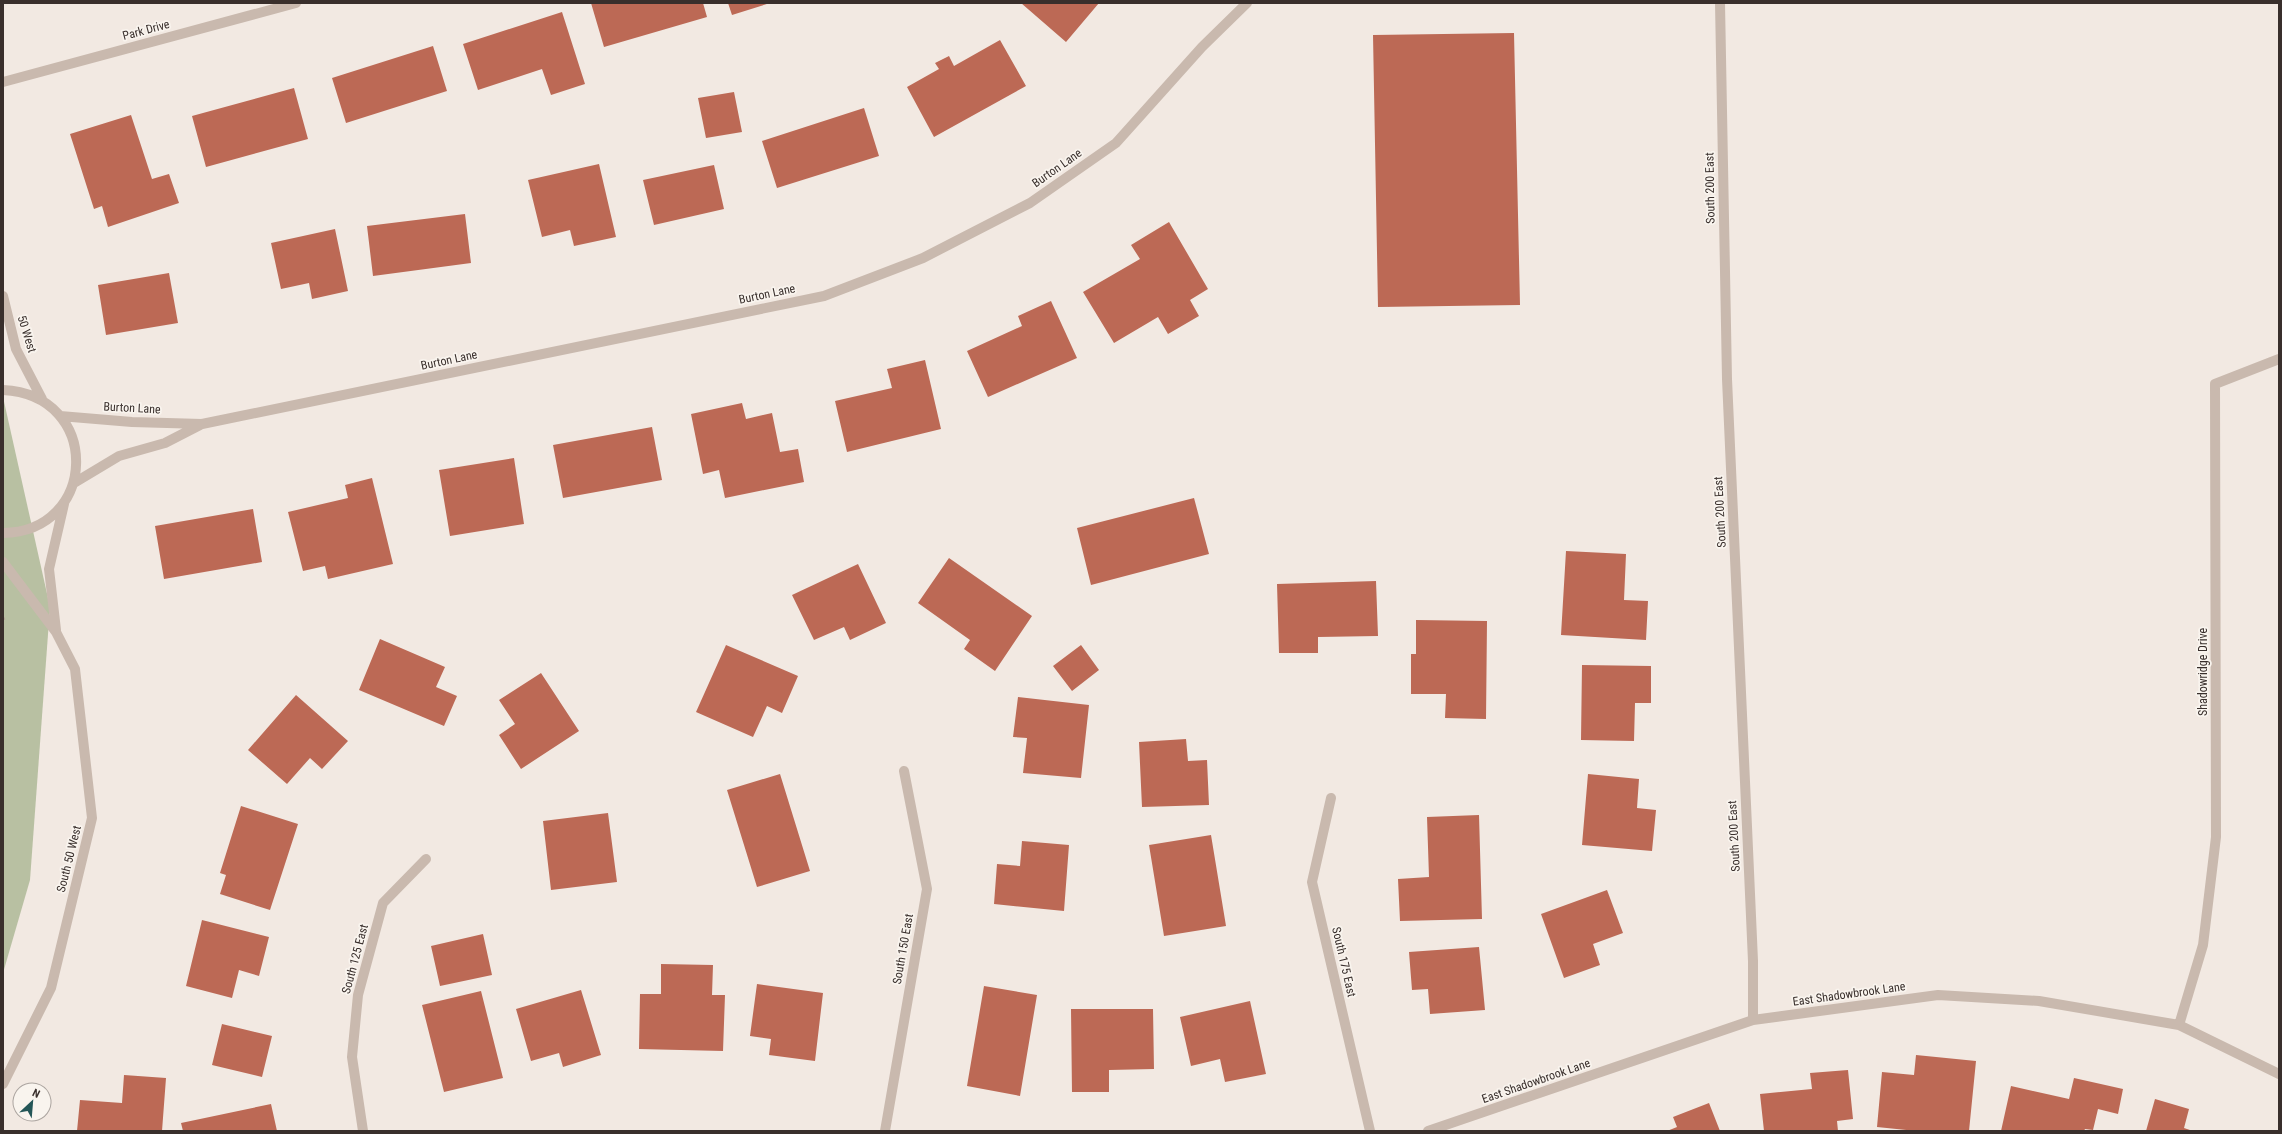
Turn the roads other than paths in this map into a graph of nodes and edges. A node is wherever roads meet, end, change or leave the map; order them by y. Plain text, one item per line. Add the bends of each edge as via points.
1 (296, 3) edge
2 (1247, 3) edge
3 (1720, 3) edge
4 (3, 82) edge
5 (3, 296) edge
6 (2279, 359) edge
7 (3, 390) edge
8 (42, 400) junction
9 (60, 416) junction
10 (202, 424) junction
11 (74, 483) junction
12 (64, 504) junction
13 (3, 533) edge
14 (3, 562) edge
15 (56, 632) junction
16 (904, 772) dead end
17 (1331, 798) dead end
18 (426, 858) dead end
19 (1753, 1020) junction
20 (2179, 1025) junction
21 (2279, 1074) edge
22 (3, 1084) edge
23 (363, 1131) edge
24 (885, 1131) edge
25 (1370, 1131) edge
26 (1428, 1131) edge

1 - 4 street, Park Drive
2 - 10 street, Burton Lane via 1202,47 1116,143 1030,203 923,258 824,296
3 - 19 street, South 200 East via 1726,379 1753,961
5 - 8 street, 50 West via 16,349
6 - 20 street, Shadowridge Drive via 2215,384 2216,837 2203,945
7 - 8 street via 19,391
8 - 9 street
9 - 10 street, Burton Lane
9 - 11 street via 73,436 77,461
10 - 11 street, Burton Lane via 165,443 119,456
11 - 12 street
12 - 13 street via 48,520 27,530
12 - 15 street, South 50 West via 49,569
14 - 15 street, South 50 West
15 - 22 street, South 50 West via 75,669 92,818 51,988
16 - 24 street, South 150 East via 927,890
17 - 25 street, South 175 East via 1312,882
18 - 23 street, South 125 East via 383,903 358,995 352,1057
19 - 20 street, East Shadowbrook Lane via 1938,995 2040,1001
19 - 26 street, East Shadowbrook Lane
20 - 21 street, East Shadowbrook Lane

